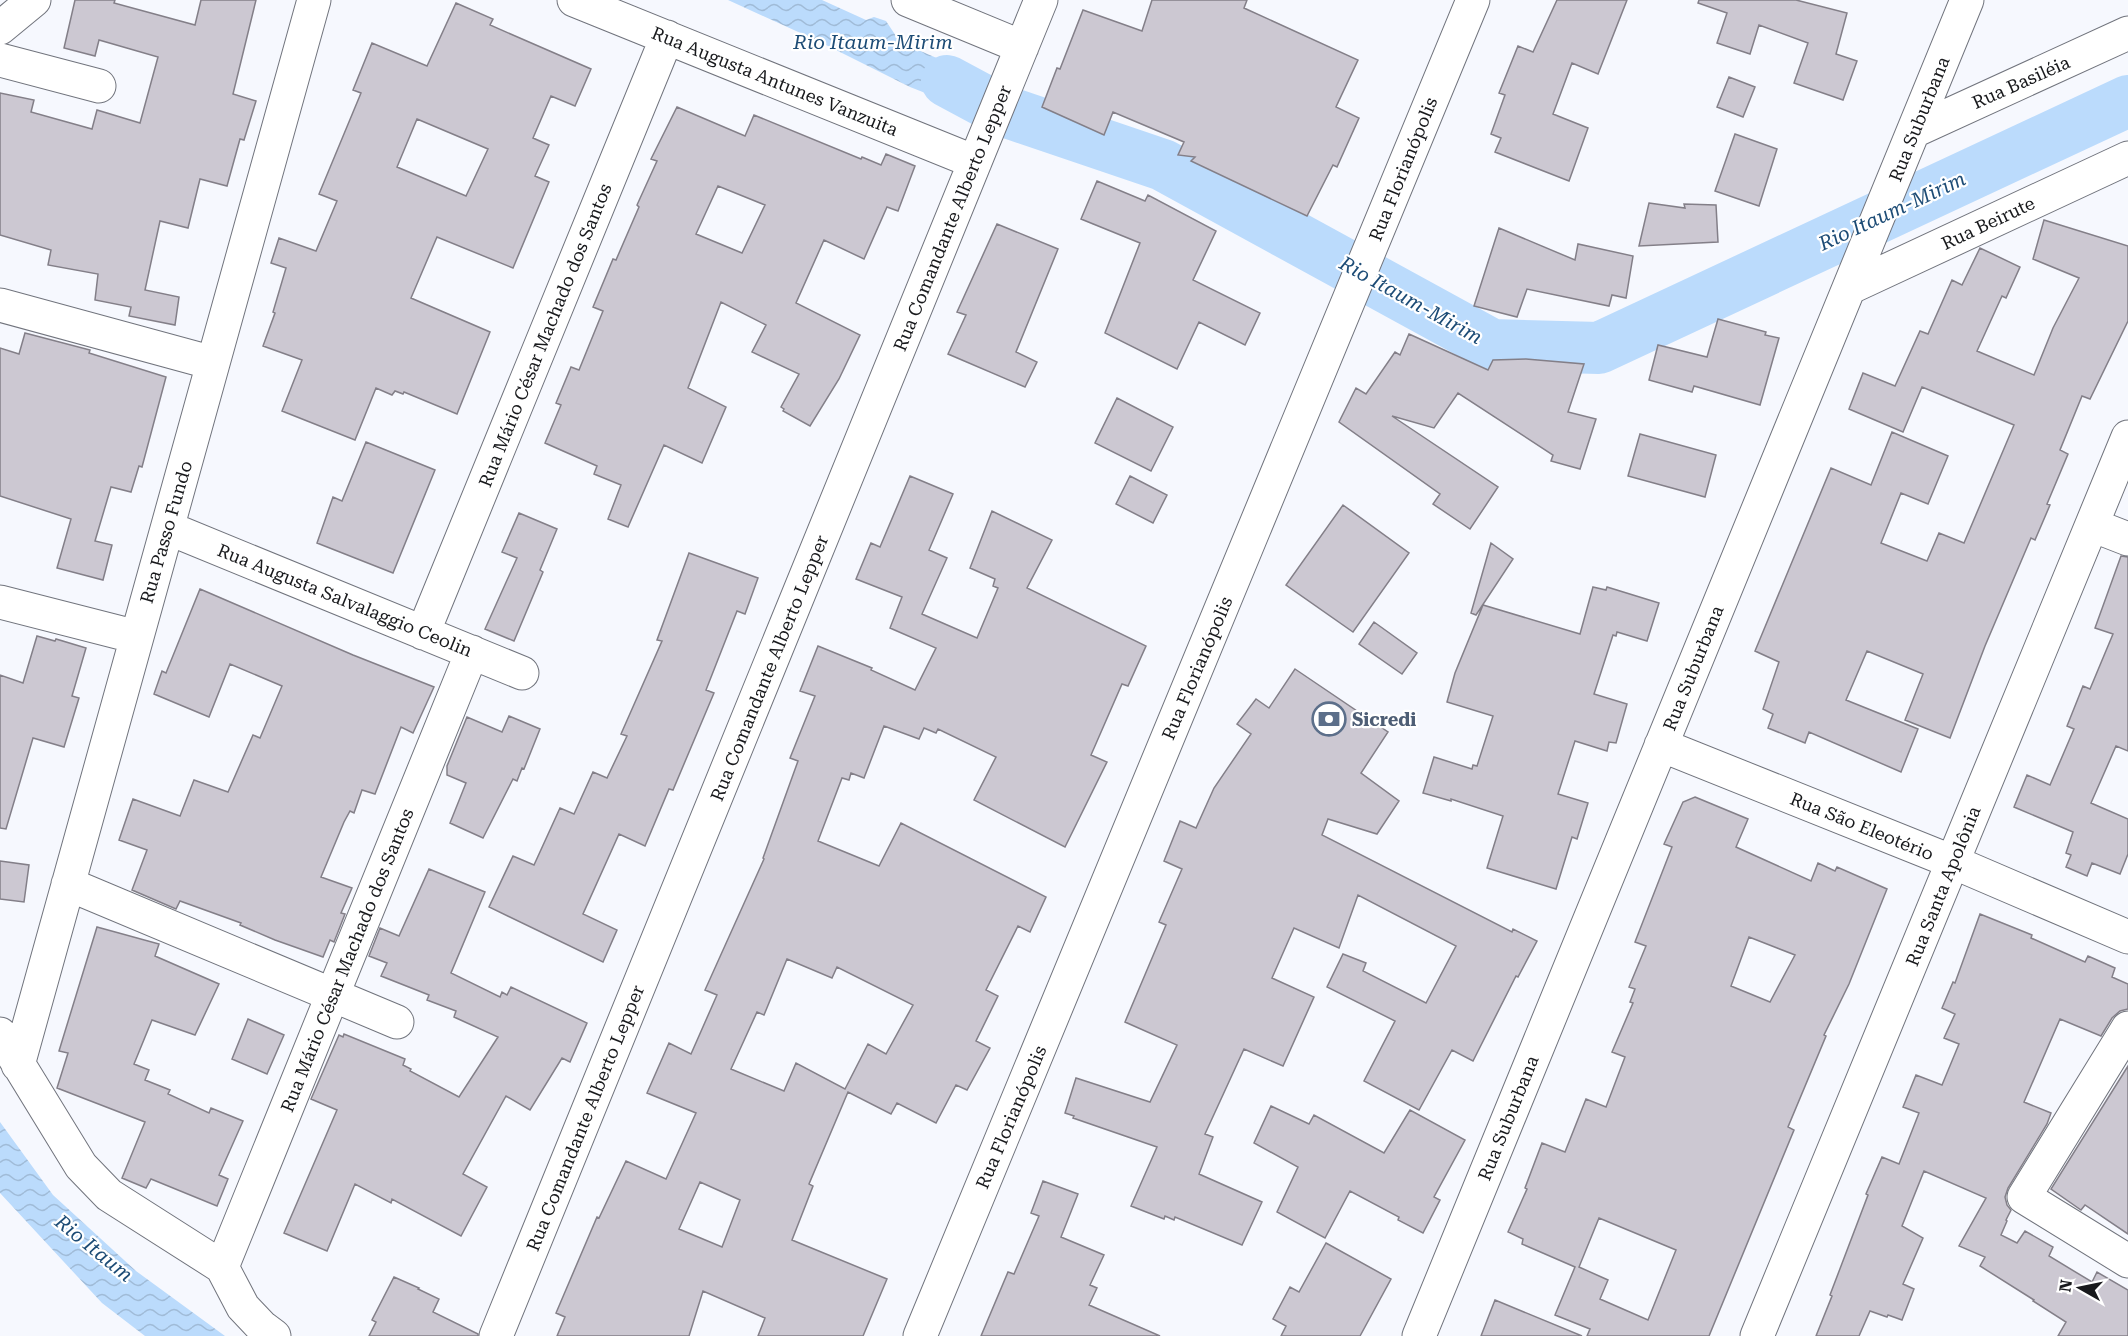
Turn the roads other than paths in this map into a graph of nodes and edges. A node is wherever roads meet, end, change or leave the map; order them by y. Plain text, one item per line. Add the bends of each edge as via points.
1 (34, 0) edge
2 (314, 0) edge
3 (574, 0) edge
4 (908, 0) edge
5 (1041, 0) edge
6 (1473, 0) edge
7 (1967, 0) edge
8 (0, 28) edge
9 (2128, 33) edge
10 (667, 37) junction
11 (1022, 47) junction
12 (0, 60) edge
13 (99, 86) dead end
14 (1912, 135) junction
15 (980, 150) junction
16 (2128, 158) edge
17 (1849, 288) junction
18 (0, 305) edge
19 (213, 363) junction
20 (2128, 437) edge
21 (2091, 525) junction
22 (168, 528) junction
23 (2128, 539) edge
24 (0, 602) edge
25 (423, 633) junction
26 (137, 637) junction
27 (472, 652) junction
28 (522, 673) dead end
29 (1661, 745) junction
30 (1953, 862) junction
31 (68, 884) junction
32 (2128, 937) edge
33 (333, 994) junction
34 (398, 1022) dead end
35 (2128, 1028) edge
36 (0, 1034) edge
37 (18, 1065) junction
38 (2128, 1261) edge
39 (222, 1267) junction
40 (274, 1336) edge
41 (496, 1336) edge
42 (920, 1336) edge
43 (1419, 1336) edge
44 (1757, 1336) edge

1 - 8 street
2 - 19 street, Rua Passo Fundo
3 - 10 street, Rua Augusta Antunes Vanzuita
4 - 11 street
5 - 11 street, Rua Comandante Alberto Lepper
6 - 42 street, Rua Florianópolis
7 - 14 street, Rua Suburbana
9 - 14 street, Rua Basiléia
10 - 15 street, Rua Augusta Antunes Vanzuita
10 - 25 street, Rua Mário César Machado dos Santos
11 - 15 street, Rua Comandante Alberto Lepper
12 - 13 street
14 - 17 street, Rua Suburbana
15 - 41 street, Rua Comandante Alberto Lepper
16 - 17 street, Rua Beirute
17 - 29 street, Rua Suburbana
18 - 19 street
19 - 22 street, Rua Passo Fundo
20 - 21 street, Rua Santa Apolônia
21 - 23 street
21 - 30 street, Rua Santa Apolônia
22 - 25 street, Rua Augusta Salvalaggio Ceolin
22 - 26 street, Rua Passo Fundo
24 - 26 street
25 - 27 street, Rua Augusta Salvalaggio Ceolin
26 - 31 street, Rua Passo Fundo
27 - 28 street, Rua Augusta Salvalaggio Ceolin
27 - 33 street, Rua Mário César Machado dos Santos
29 - 30 street, Rua São Eleotério
29 - 43 street, Rua Suburbana
30 - 32 street, Rua São Eleotério
30 - 44 street, Rua Santa Apolônia
31 - 33 street
31 - 37 street, Rua Passo Fundo
33 - 34 street
33 - 39 street, Rua Mário César Machado dos Santos
35 - 38 street via 2024,1197
36 - 37 street
37 - 39 street via 94,1182
39 - 40 street via 243,1307

